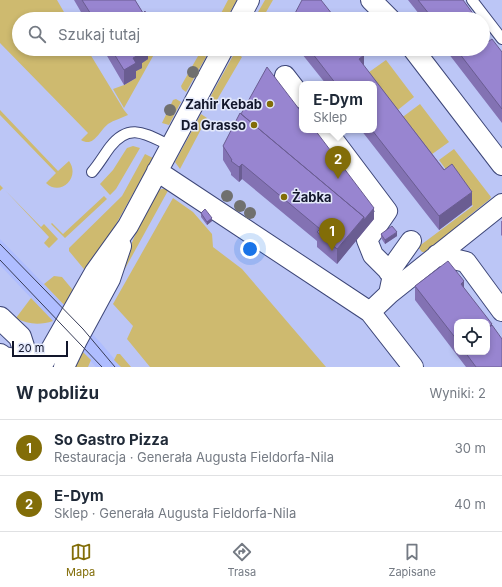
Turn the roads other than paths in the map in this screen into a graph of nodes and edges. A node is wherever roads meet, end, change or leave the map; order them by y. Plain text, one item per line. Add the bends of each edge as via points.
1 (249, 0) edge
2 (371, 0) edge
3 (472, 0) edge
4 (243, 12) edge
5 (384, 12) edge
6 (481, 12) edge
7 (490, 24) edge
8 (502, 40) edge
9 (219, 56) edge
10 (418, 56) edge
11 (285, 76) dead end
12 (299, 94) edge
13 (328, 133) edge
14 (171, 146) junction
15 (502, 165) edge
16 (157, 171) junction
17 (92, 172) dead end
18 (502, 204) edge
19 (128, 226) junction
20 (411, 241) dead end
21 (451, 250) junction
22 (389, 272) junction
23 (389, 294) junction
24 (502, 311) edge
25 (370, 312) junction
26 (0, 318) edge
27 (0, 355) edge
28 (34, 365) edge
29 (64, 367) edge
30 (413, 367) edge

1 - 4 street
2 - 5 street
3 - 6 lane
7 - 8 lane
9 - 14 street
10 - 15 street
11 - 12 street
13 - 22 street via 386,211 367,240 373,255
14 - 16 street
14 - 17 lane via 139,132 129,132 114,142
16 - 19 street
16 - 25 street
18 - 21 street
19 - 28 street
19 - 29 street via 110,279
20 - 22 street
21 - 23 street
21 - 24 street via 466,262
22 - 23 street via 393,275
23 - 25 street
25 - 30 street
26 - 28 street via 20,337
27 - 28 street

